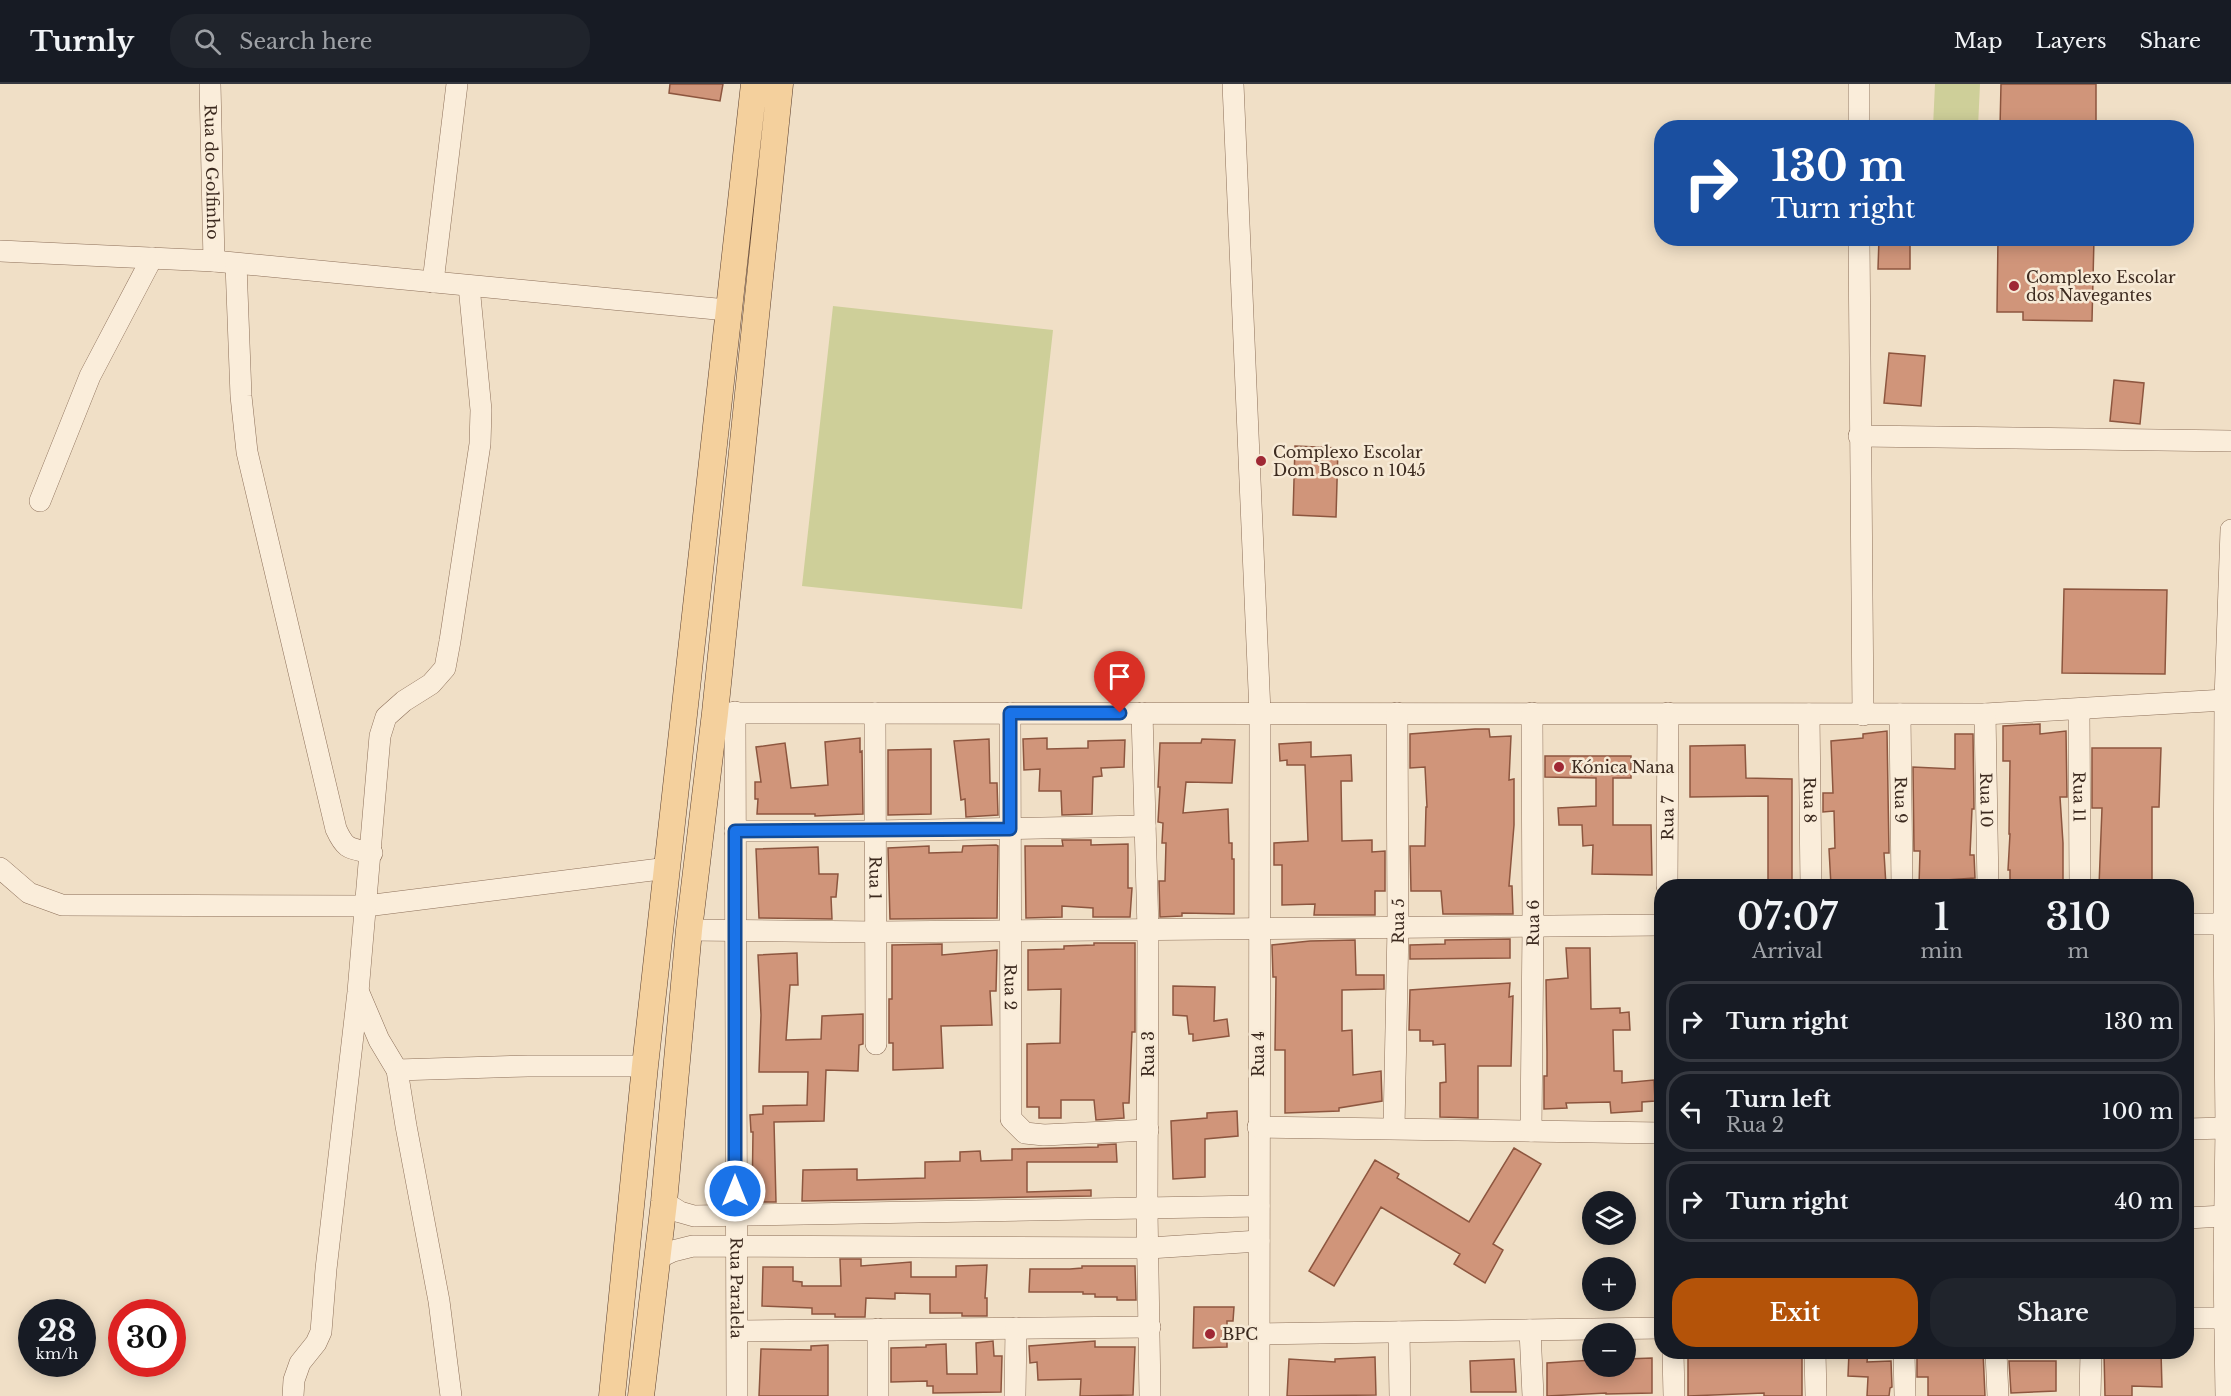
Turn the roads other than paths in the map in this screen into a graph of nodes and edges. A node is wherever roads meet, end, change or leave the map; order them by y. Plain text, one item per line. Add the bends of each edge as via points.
1 (210, 84) edge
2 (457, 84) edge
3 (754, 84) edge
4 (780, 84) edge
5 (1233, 84) edge
6 (1858, 84) edge
7 (1859, 120) edge
8 (1859, 246) edge
9 (0, 250) edge
10 (152, 258) junction
11 (214, 261) junction
12 (236, 264) junction
13 (433, 282) junction
14 (469, 286) junction
15 (727, 310) junction
16 (1859, 436) junction
17 (2231, 441) edge
18 (40, 501) dead end
19 (2231, 530) edge
20 (2225, 700) junction
21 (2079, 709) junction
22 (725, 712) junction
23 (875, 713) junction
24 (1010, 713) junction
25 (1142, 713) junction
26 (1260, 713) junction
27 (1397, 713) junction
28 (1532, 713) junction
29 (1668, 713) junction
30 (1809, 714) junction
31 (1900, 714) junction
32 (1985, 714) junction
33 (1863, 715) junction
34 (1145, 826) junction
35 (1010, 829) junction
36 (735, 831) junction
37 (875, 831) junction
38 (372, 853) junction
39 (0, 868) edge
40 (668, 868) junction
41 (1667, 879) edge
42 (1811, 879) edge
43 (1902, 879) edge
44 (1988, 879) edge
45 (2080, 879) edge
46 (2227, 902) edge
47 (366, 906) junction
48 (2194, 924) edge
49 (2224, 924) junction
50 (1654, 926) edge
51 (1398, 927) junction
52 (1533, 927) junction
53 (1259, 928) junction
54 (689, 930) junction
55 (1148, 930) junction
56 (735, 931) junction
57 (1012, 931) junction
58 (876, 932) junction
59 (358, 992) junction
60 (876, 1044) dead end
61 (645, 1066) junction
62 (398, 1070) junction
63 (1258, 1127) junction
64 (1394, 1128) junction
65 (2226, 1128) junction
66 (2194, 1129) edge
67 (1148, 1130) junction
68 (1531, 1131) junction
69 (1654, 1133) edge
70 (664, 1202) junction
71 (1258, 1206) junction
72 (1147, 1210) junction
73 (735, 1214) junction
74 (2224, 1216) junction
75 (2194, 1218) edge
76 (1258, 1241) junction
77 (735, 1247) junction
78 (1149, 1248) junction
79 (656, 1259) junction
80 (2227, 1266) edge
81 (2194, 1318) edge
82 (2224, 1318) junction
83 (1150, 1327) junction
84 (1016, 1328) junction
85 (1654, 1328) edge
86 (878, 1329) junction
87 (1530, 1330) junction
88 (738, 1331) junction
89 (1399, 1332) junction
90 (1260, 1334) junction
91 (1673, 1359) edge
92 (1815, 1359) edge
93 (1904, 1359) edge
94 (1996, 1359) edge
95 (2091, 1359) edge
96 (293, 1396) edge
97 (451, 1396) edge
98 (612, 1396) edge
99 (641, 1396) edge
100 (737, 1396) edge
101 (878, 1396) edge
102 (1015, 1396) edge
103 (1150, 1396) edge
104 (1259, 1396) edge
105 (1400, 1396) edge
106 (1533, 1396) edge
107 (1674, 1396) edge
108 (1816, 1396) edge
109 (1905, 1396) edge
110 (1998, 1396) edge
111 (2090, 1396) edge
112 (2226, 1396) edge

1 - 11 street, Rua do Golfinho
2 - 13 street
3 - 15 main road
4 - 22 main road
5 - 26 street, Rua 4
6 - 7 street
8 - 16 street
9 - 10 street
10 - 11 street
10 - 18 street via 90,376
11 - 12 street
12 - 13 street
12 - 38 street via 247,452 336,829 349,848
13 - 14 street
14 - 15 street
14 - 38 street via 481,410 480,444 450,641 445,668 431,684 404,700 386,717 380,736
15 - 40 main road
16 - 17 street
16 - 33 street
19 - 20 street
20 - 21 street
20 - 46 street
21 - 32 street
21 - 45 street, Rua 11
22 - 23 street
22 - 36 street, Rua Paralela
22 - 54 main road
23 - 24 street
23 - 37 street, Rua 1
24 - 25 street
24 - 35 street, Rua 2
25 - 26 street
25 - 34 street, Rua 3
26 - 27 street
26 - 53 street, Rua 4
27 - 28 street
27 - 51 street, Rua 5
28 - 29 street
28 - 52 street, Rua 6
29 - 30 street
29 - 41 street, Rua 7
30 - 33 street
30 - 42 street, Rua 8
31 - 32 street
31 - 33 street
31 - 43 street, Rua 9
32 - 44 street, Rua 10
34 - 35 street
34 - 55 street, Rua 3
35 - 37 street
35 - 57 street, Rua 2
36 - 37 street
36 - 56 street, Rua Paralela
37 - 58 street, Rua 1
38 - 47 street
39 - 47 street via 29,893 62,905
40 - 47 street
40 - 61 main road
46 - 49 street
47 - 59 street
48 - 49 street
49 - 65 street
50 - 52 street
51 - 52 street
51 - 53 street
51 - 64 street, Rua 5
52 - 68 street, Rua 6
53 - 55 street
53 - 63 street, Rua 4
54 - 56 street
54 - 70 main road
55 - 57 street
55 - 67 street, Rua 3
56 - 58 street
56 - 73 street, Rua Paralela
57 - 58 street
57 - 67 street, Rua 2 via 1011,1119 1025,1133 1044,1135
58 - 60 street, Rua 1
59 - 62 street via 379,1040
59 - 96 street via 321,1332 300,1363
61 - 62 street
61 - 98 main road
62 - 97 street via 439,1301
63 - 64 street
63 - 71 street, Rua 4
64 - 68 street
65 - 66 street
65 - 74 street
67 - 72 street, Rua 3
68 - 69 street
70 - 73 street via 694,1216
70 - 79 main road
71 - 72 street
71 - 76 street, Rua 4
72 - 73 street
72 - 78 street, Rua 3
73 - 77 street, Rua Paralela
74 - 75 street
74 - 80 street
76 - 78 street
76 - 90 street, Rua 4
77 - 78 street
77 - 79 street via 693,1246
77 - 88 street, Rua Paralela
78 - 83 street, Rua 3
79 - 99 main road
80 - 82 street
81 - 82 street
82 - 112 street
83 - 84 street
83 - 103 street, Rua 3
84 - 86 street
84 - 102 street
85 - 87 street
86 - 88 street
86 - 101 street
87 - 89 street
87 - 106 street
88 - 100 street, Rua Paralela
89 - 90 street
89 - 105 street
90 - 104 street, Rua 4
91 - 107 street
92 - 108 street
93 - 109 street
94 - 110 street
95 - 111 street

